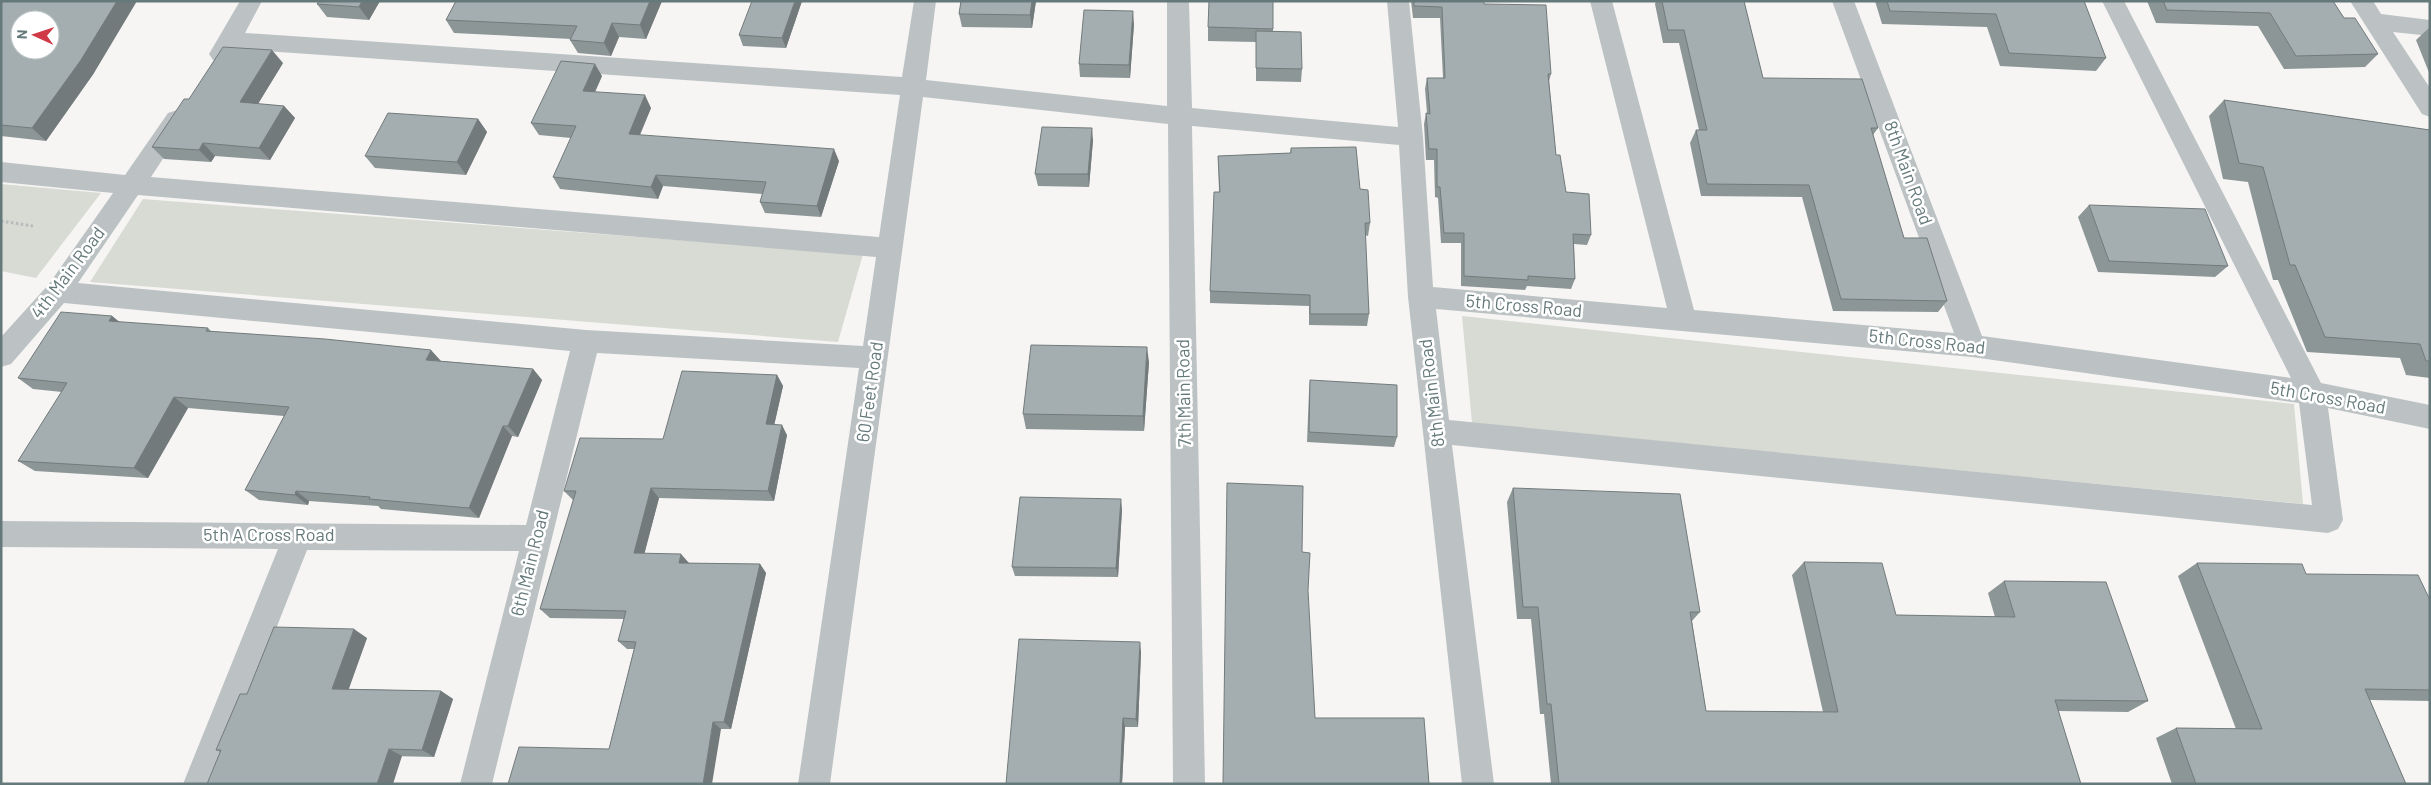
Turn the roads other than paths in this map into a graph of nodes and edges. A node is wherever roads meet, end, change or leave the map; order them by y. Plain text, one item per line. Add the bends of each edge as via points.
1 (251, 1) edge
2 (926, 1) edge
3 (1178, 1) edge
4 (1398, 1) edge
5 (1601, 1) edge
6 (1843, 1) edge
7 (2113, 1) edge
8 (2360, 1) edge
9 (2373, 21) junction
10 (2430, 28) edge
11 (230, 40) junction
12 (210, 71) edge
13 (913, 87) junction
14 (189, 102) edge
15 (2430, 108) edge
16 (1180, 116) junction
17 (1411, 137) junction
18 (1, 172) edge
19 (131, 185) junction
20 (890, 248) junction
21 (58, 292) junction
22 (1421, 297) junction
23 (1684, 320) junction
24 (586, 341) junction
25 (1972, 346) junction
26 (1, 356) edge
27 (874, 358) junction
28 (2312, 393) junction
29 (2430, 417) edge
30 (1437, 431) junction
31 (1, 534) edge
32 (298, 536) junction
33 (536, 538) junction
34 (199, 784) edge
35 (476, 784) edge
36 (814, 784) edge
37 (1190, 784) edge
38 (1478, 784) edge

1 - 11 street
2 - 13 street, 60 Feet Road
3 - 16 street, 7th Main Road
4 - 17 street, 8th Main Road
5 - 23 street
6 - 25 street, 8th Main Road
7 - 28 street
8 - 9 street
9 - 10 street
9 - 15 street
11 - 12 street
11 - 13 street
13 - 16 street
13 - 20 street, 60 Feet Road
14 - 19 street, 4th Main Road
16 - 17 street
16 - 37 street, 7th Main Road
17 - 22 street, 8th Main Road
18 - 19 street
19 - 20 street
19 - 21 street, 4th Main Road
20 - 27 street, 60 Feet Road
21 - 24 street
21 - 26 street, 4th Main Road
22 - 23 street, 5th Cross Road
22 - 30 street, 8th Main Road
23 - 25 street, 5th Cross Road
24 - 27 street
24 - 33 street, 6th Main Road
25 - 28 street, 5th Cross Road
27 - 36 street, 60 Feet Road
28 - 29 street, 5th Cross Road
28 - 30 street via 2328,520
30 - 38 street, 8th Main Road
31 - 32 street, 5th A Cross Road
32 - 33 street, 5th A Cross Road
32 - 34 street
33 - 35 street, 6th Main Road

